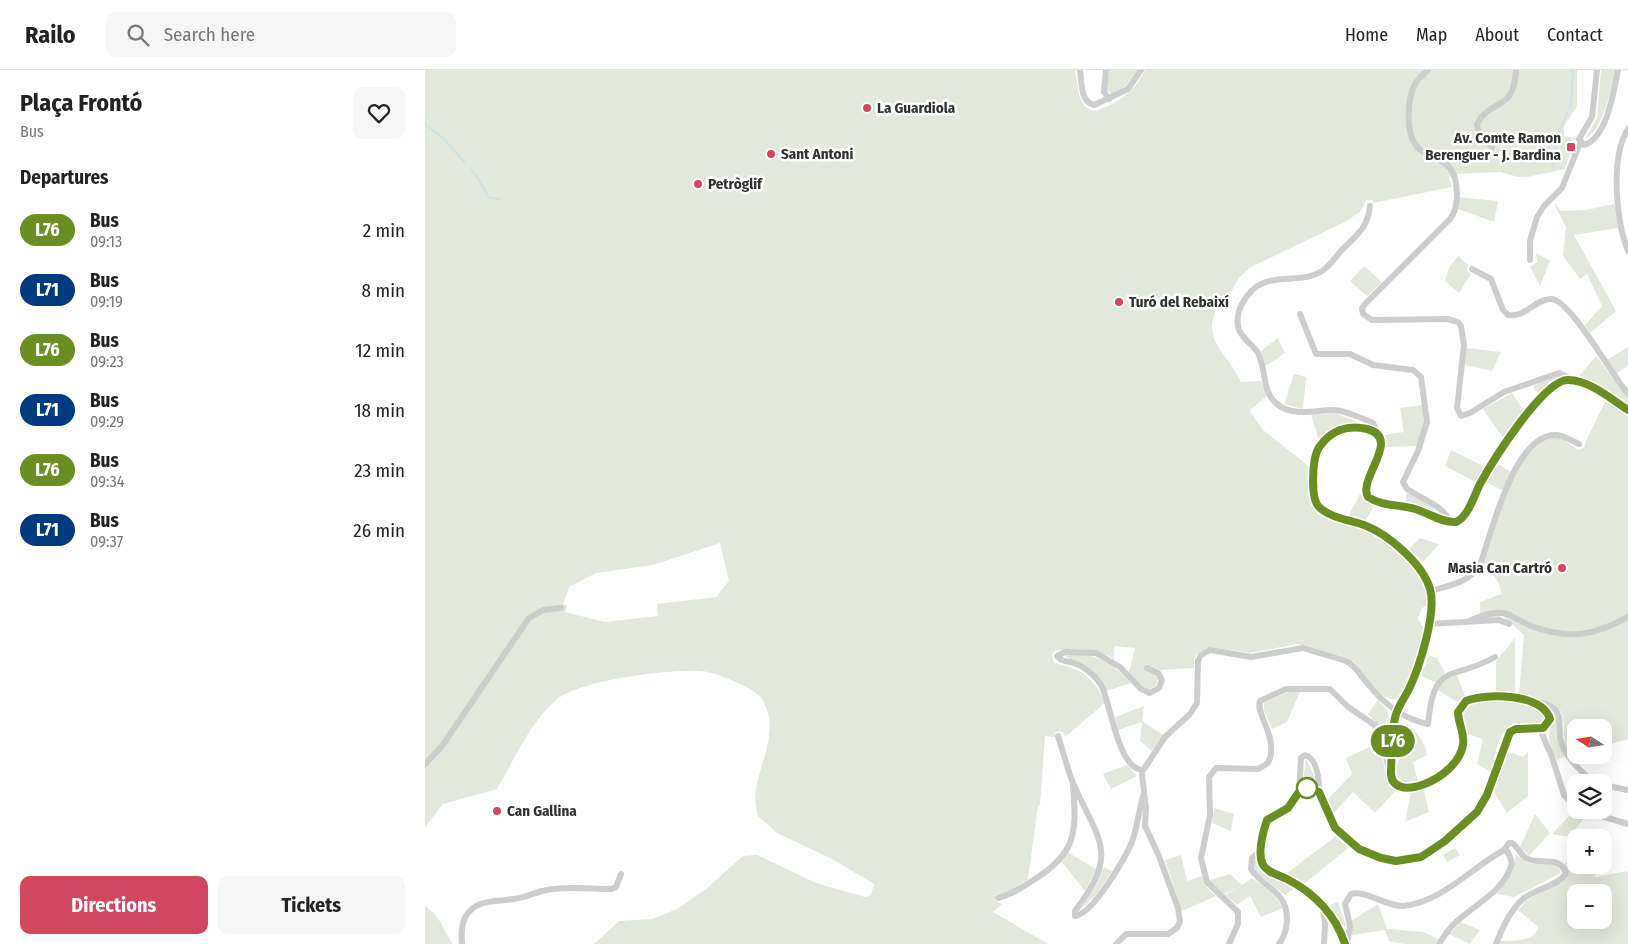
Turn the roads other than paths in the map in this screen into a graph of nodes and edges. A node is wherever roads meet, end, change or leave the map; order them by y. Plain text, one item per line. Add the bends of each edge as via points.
1 (1080, 70) edge
2 (1106, 70) edge
3 (1141, 70) edge
4 (1428, 70) edge
5 (1516, 70) edge
6 (1597, 70) edge
7 (1618, 70) edge
8 (1109, 99) junction
9 (1628, 129) edge
10 (1580, 143) junction
11 (1492, 147) dead end
12 (1370, 206) dead end
13 (1628, 251) edge
14 (1530, 260) dead end
15 (1472, 269) dead end
16 (1300, 314) dead end
17 (1576, 381) junction
18 (1628, 394) edge
19 (1628, 410) edge
20 (1379, 436) junction
21 (1579, 444) dead end
22 (1449, 522) junction
23 (1431, 590) junction
24 (561, 608) dead end
25 (1628, 617) edge
26 (1469, 621) junction
27 (1428, 624) junction
28 (1509, 624) dead end
29 (1495, 657) dead end
30 (1147, 668) dead end
31 (1535, 704) junction
32 (1397, 712) junction
33 (1428, 724) junction
34 (1540, 729) junction
35 (1429, 733) dead end
36 (1058, 736) dead end
37 (425, 764) edge
38 (1142, 770) junction
39 (1391, 772) junction
40 (1586, 774) edge
41 (1073, 783) junction
42 (1612, 787) edge
43 (1628, 790) edge
44 (1299, 792) junction
45 (1319, 792) junction
46 (1143, 796) junction
47 (1567, 799) edge
48 (1611, 819) edge
49 (1628, 824) edge
50 (1504, 850) junction
51 (1260, 852) junction
52 (621, 874) dead end
53 (998, 898) dead end
54 (1322, 905) junction
55 (463, 944) edge
56 (1116, 944) edge
57 (1229, 944) edge
58 (1279, 944) edge
59 (1324, 944) edge
60 (1346, 944) edge
61 (1439, 944) edge
62 (1496, 944) edge

1 - 8 street via 1083,94 1088,103 1098,104
2 - 8 street via 1104,92
3 - 8 street via 1131,87
4 - 17 street via 1415,85 1410,102 1411,137 1422,151 1444,162 1453,173 1457,203 1453,215 1366,302 1363,314 1372,320 1447,319 1458,322 1463,335 1457,408 1461,416 1504,392 1559,373
5 - 11 street via 1510,97 1477,124 1479,133
6 - 10 street via 1595,105
7 - 10 street via 1601,129 1589,143
9 - 13 street via 1620,153 1617,198
10 - 14 street via 1562,188 1537,217 1530,241
12 - 20 street via 1369,218 1361,232 1322,271 1276,279 1259,286 1242,303 1238,323 1239,330 1258,353 1269,394 1278,405 1306,412 1340,411 1373,422
15 - 18 street via 1491,279 1508,315 1522,313 1547,300 1557,301 1580,324
16 - 22 street via 1316,354 1350,354 1373,365 1413,370 1421,377 1427,422 1419,451 1403,482 1407,489 1447,514
17 - 19 street
17 - 22 street via 1558,383 1519,422 1488,469 1464,516 1459,521
20 - 22 street via 1381,446 1365,487 1368,497 1419,510
20 - 23 street via 1366,429 1350,428 1335,432 1322,442 1314,459 1315,502 1325,512 1370,528 1405,552 1418,566
21 - 23 street via 1556,435 1542,439 1531,448 1508,482 1476,572 1457,583
23 - 27 street
24 - 37 street via 543,610 529,618 442,746
25 - 26 street via 1608,628 1581,634 1538,628 1504,613
26 - 27 street
26 - 28 street via 1499,620
27 - 32 street via 1423,656
29 - 33 street via 1441,679 1432,696
30 - 38 street via 1159,673 1162,680 1159,688 1150,693 1141,690 1120,668 1096,653 1065,652 1057,656 1059,660 1078,665 1098,679 1131,766
31 - 34 street via 1550,719 1546,727
31 - 39 street via 1523,699 1498,697 1466,701 1458,712 1463,746 1451,768 1440,776 1407,788 1398,786
31 - 40 street via 1542,703 1556,710 1560,720 1559,737 1564,748
32 - 33 street
32 - 38 street via 1346,661 1303,648 1251,657 1210,650 1198,661 1197,703 1165,737
32 - 39 street
33 - 35 street
34 - 45 street via 1510,732 1487,795 1477,812 1445,841 1421,857 1396,861 1359,849 1335,828
34 - 47 street
36 - 41 street
38 - 46 street
39 - 57 street via 1376,726 1347,706 1333,690 1321,687 1286,689 1260,701 1271,744 1268,763 1258,768 1216,768 1209,777 1210,815 1201,858 1207,882 1235,908 1240,917
41 - 46 street via 1094,822 1101,845 1095,883 1075,916 1082,914 1099,896 1128,851
41 - 53 street via 1076,820 1064,854 1046,872 1010,895
42 - 43 street
44 - 45 street via 1307,788
44 - 45 street via 1301,758 1305,755 1311,758 1318,774
44 - 51 street via 1288,808 1267,820
46 - 56 street via 1145,826 1179,908 1180,921 1177,928 1168,934 1126,934
48 - 49 street
50 - 60 street via 1452,886 1413,904 1391,905 1358,893 1351,894 1345,904 1350,926
50 - 61 street via 1512,863 1505,880 1455,923
50 - 62 street via 1512,843 1525,857 1551,861 1567,873 1519,903
51 - 54 street via 1267,870 1287,878
51 - 58 street via 1252,858 1251,869 1277,893 1287,909 1285,933
52 - 55 street via 613,890 561,888 480,904 465,917
54 - 59 street
54 - 60 street via 1335,921

